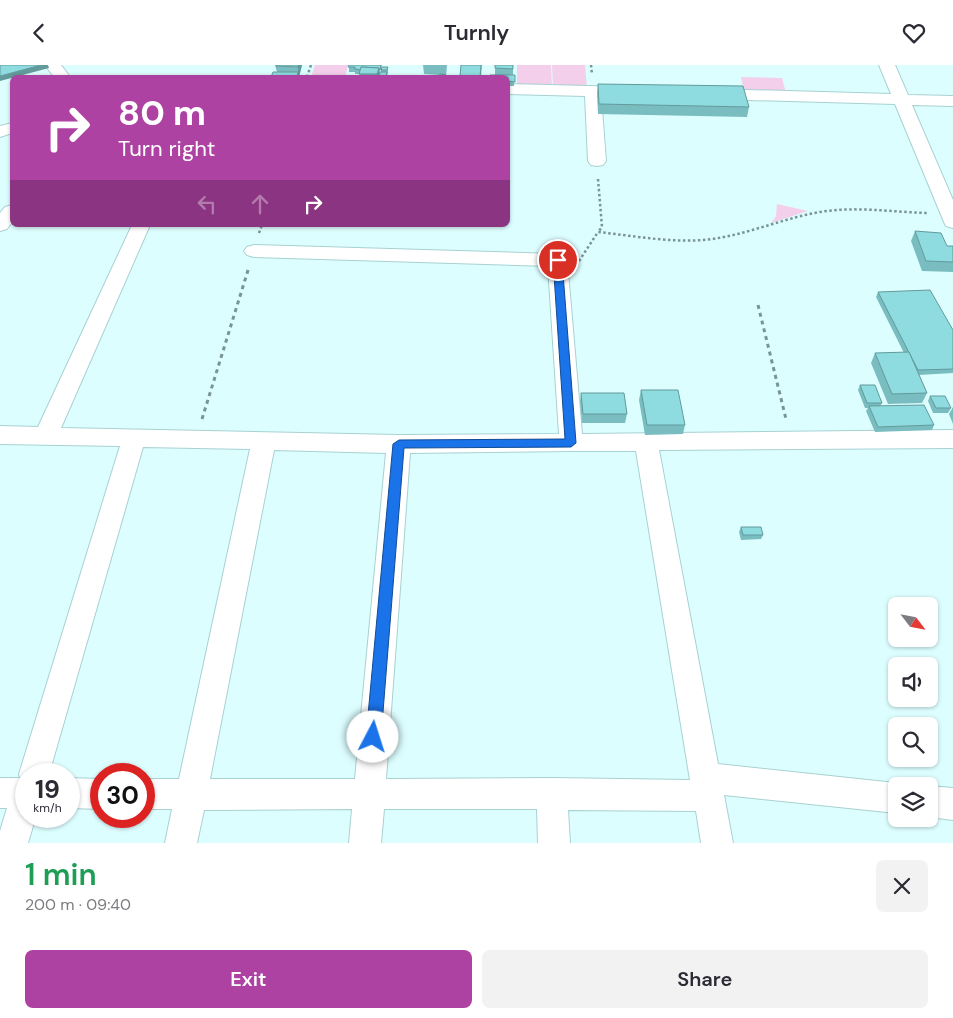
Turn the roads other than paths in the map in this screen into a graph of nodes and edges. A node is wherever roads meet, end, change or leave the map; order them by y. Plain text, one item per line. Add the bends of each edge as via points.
1 (888, 65) edge
2 (510, 89) edge
3 (593, 91) junction
4 (642, 92) edge
5 (702, 94) edge
6 (900, 98) junction
7 (953, 101) edge
8 (597, 161) road end
9 (10, 213) edge
10 (951, 218) edge
11 (0, 225) edge
12 (140, 227) edge
13 (254, 251) road end
14 (46, 436) junction
15 (134, 438) junction
16 (2, 439) edge
17 (953, 439) edge
18 (264, 440) junction
19 (571, 443) junction
20 (646, 443) junction
21 (399, 444) junction
22 (37, 763) edge
23 (707, 787) junction
24 (0, 793) edge
25 (15, 793) edge
26 (552, 793) junction
27 (155, 794) edge
28 (191, 794) junction
29 (368, 795) junction
30 (888, 798) edge
31 (938, 803) edge
32 (953, 804) edge
33 (17, 828) edge
34 (12, 843) edge
35 (181, 843) edge
36 (365, 843) edge
37 (554, 843) edge
38 (717, 843) edge

1 - 6 street
2 - 3 street
3 - 4 street
3 - 8 street
5 - 6 street
6 - 7 street
6 - 10 street
9 - 11 street
12 - 14 street
13 - 19 street via 558,260
14 - 15 street
14 - 16 street
15 - 18 street
15 - 22 street
17 - 20 street
18 - 21 street
18 - 28 street
19 - 20 street
19 - 21 street
20 - 23 street
21 - 29 street
23 - 26 street
23 - 30 street
23 - 38 street
24 - 25 street
26 - 29 street
26 - 37 street
27 - 28 street
28 - 29 street
28 - 35 street
29 - 36 street
31 - 32 street
33 - 34 street

